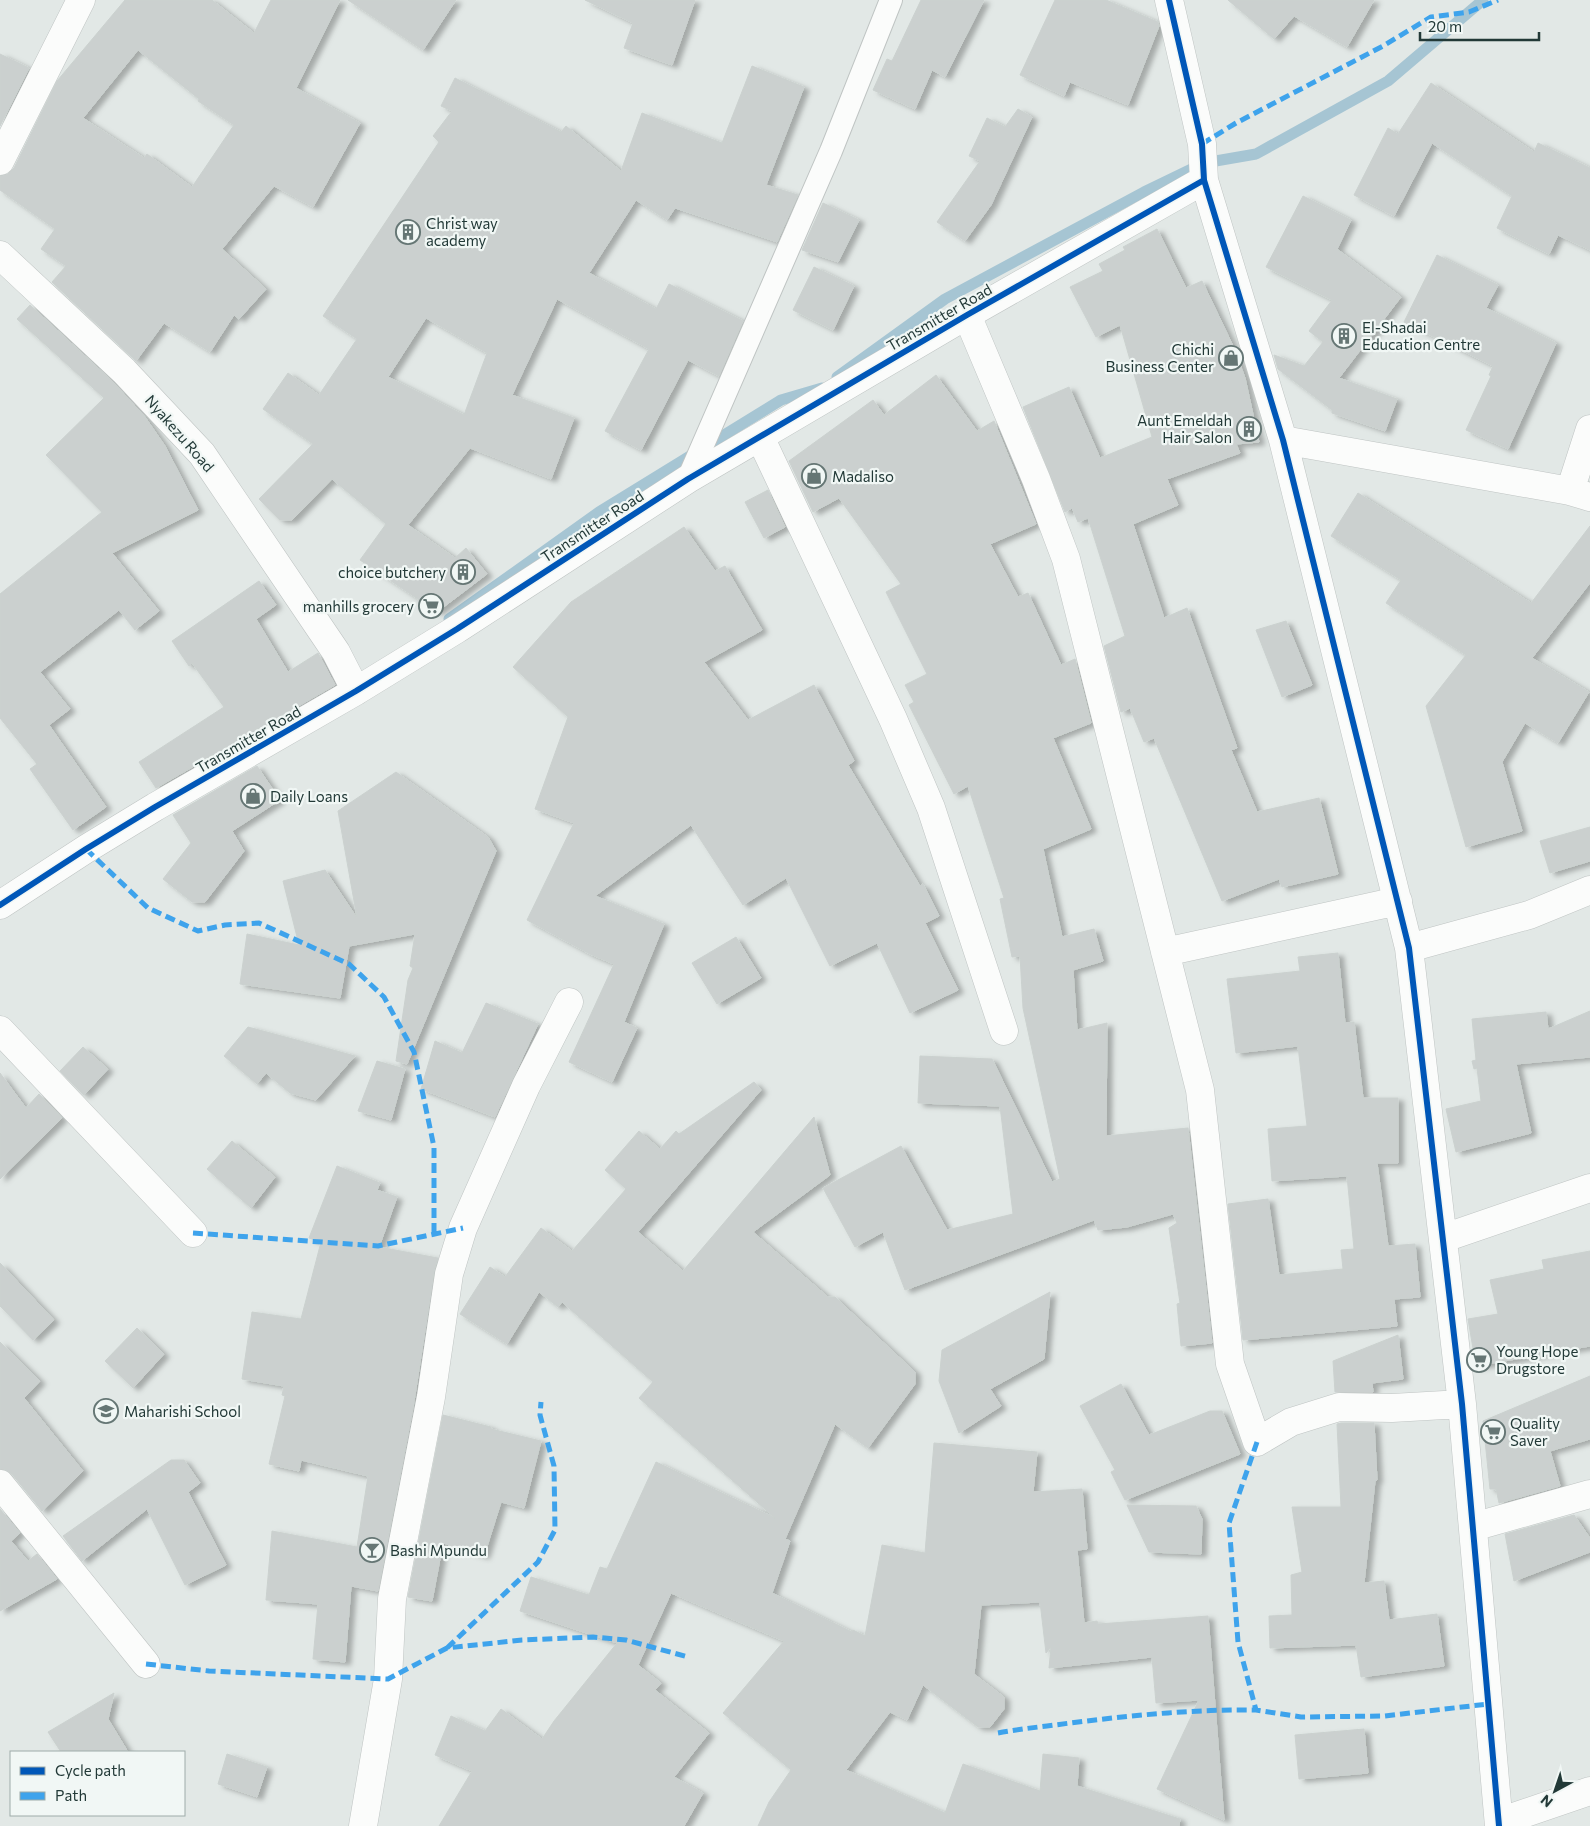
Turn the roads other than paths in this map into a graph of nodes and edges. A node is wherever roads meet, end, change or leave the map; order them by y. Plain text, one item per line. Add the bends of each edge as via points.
1 (81, 0) edge
2 (891, 0) edge
3 (1169, 0) edge
4 (0, 161) edge
5 (1204, 180) junction
6 (0, 255) edge
7 (966, 315) junction
8 (1590, 429) edge
9 (760, 438) junction
10 (1283, 440) junction
11 (688, 479) junction
12 (1580, 494) edge
13 (356, 691) junction
14 (1590, 890) edge
15 (1398, 901) junction
16 (0, 905) edge
17 (1409, 948) junction
18 (1165, 952) junction
19 (569, 1002) dead end
20 (0, 1030) edge
21 (1004, 1031) dead end
22 (1590, 1188) edge
23 (193, 1233) dead end
24 (1444, 1238) junction
25 (1462, 1404) junction
26 (0, 1484) edge
27 (1590, 1494) edge
28 (1473, 1527) junction
29 (146, 1664) dead end
30 (1590, 1791) edge
31 (1499, 1824) edge
32 (363, 1826) edge

1 - 4 street
2 - 11 lane via 831,151
3 - 5 street via 1202,144
5 - 7 street, Transmitter Road
5 - 10 street
6 - 13 street, Nyakezu Road via 124,371 202,454 336,652
7 - 9 street, Transmitter Road
7 - 18 street via 1036,479 1066,560
8 - 12 street
9 - 11 street, Transmitter Road
9 - 21 street via 893,719 931,808
10 - 12 street
10 - 15 street
11 - 13 street, Transmitter Road
13 - 16 street, Transmitter Road via 155,807
14 - 17 street via 1529,914
15 - 17 street
15 - 18 street
17 - 24 street
18 - 25 street via 1200,1090 1230,1364 1257,1442 1291,1422 1339,1407
19 - 32 street via 526,1086 463,1228 448,1274 431,1397 392,1599 388,1679
20 - 23 street
22 - 24 street
24 - 25 street
25 - 28 street
26 - 29 street
27 - 28 street
28 - 31 street
30 - 31 street

